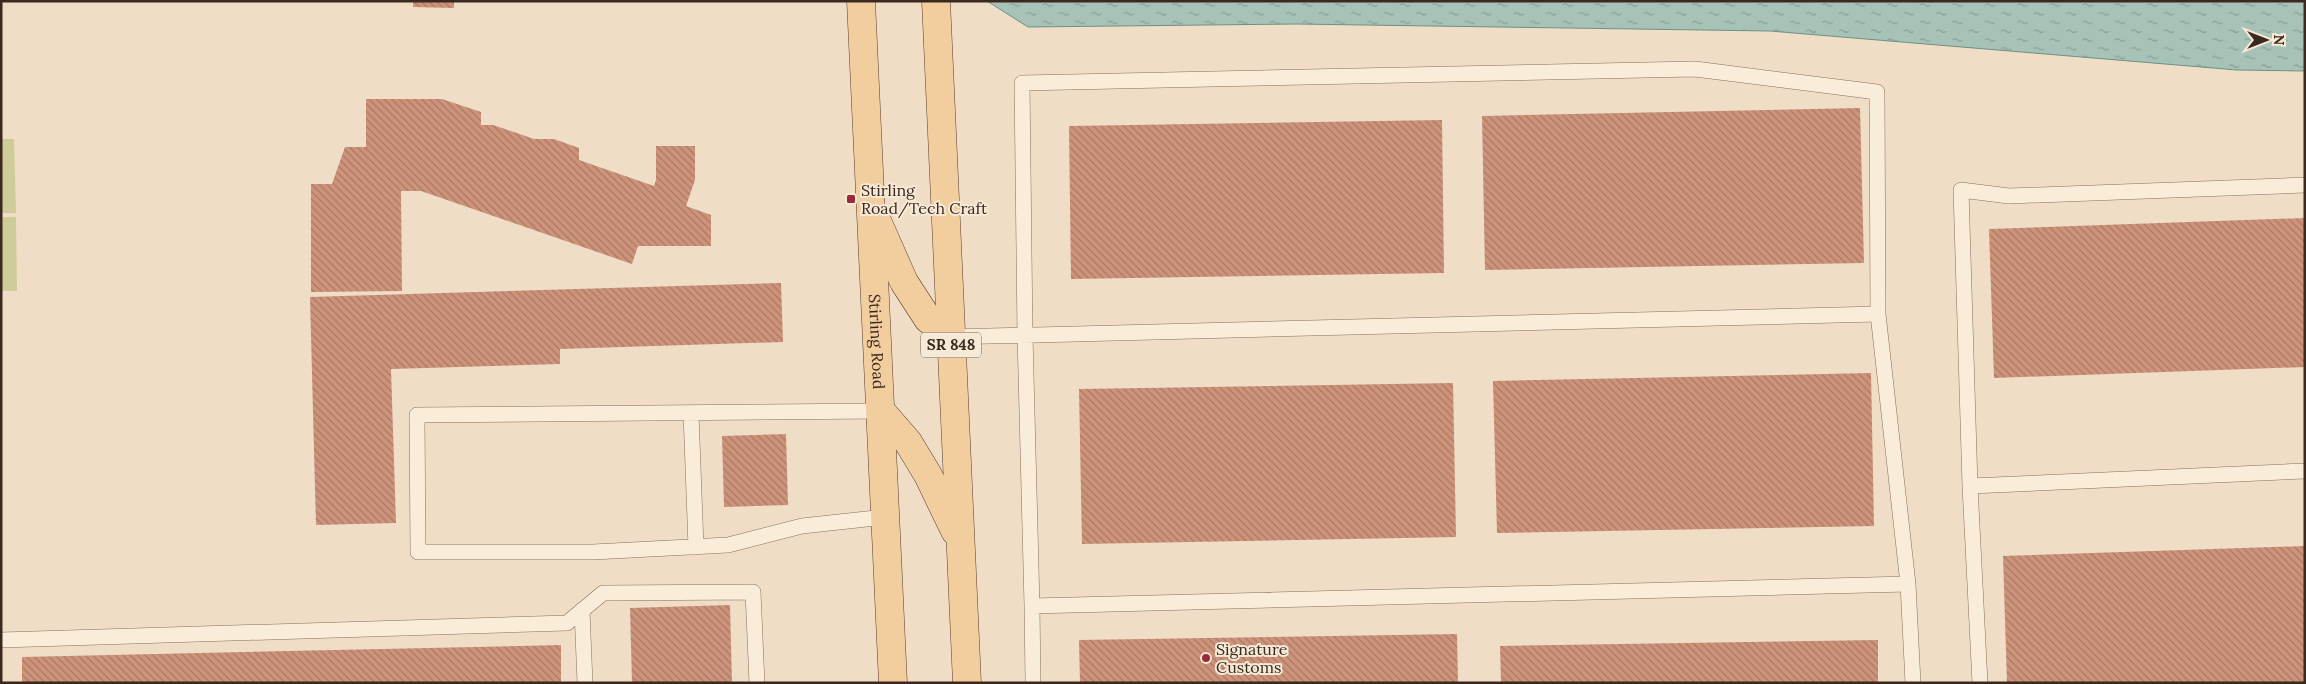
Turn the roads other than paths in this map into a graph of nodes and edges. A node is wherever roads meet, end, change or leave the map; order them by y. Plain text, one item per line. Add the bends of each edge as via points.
1 (936, 4) edge
2 (862, 8) edge
3 (2305, 185) edge
4 (871, 208) junction
5 (1878, 314) junction
6 (1025, 335) junction
7 (950, 337) junction
8 (881, 410) junction
9 (691, 412) junction
10 (2305, 471) edge
11 (1970, 486) junction
12 (885, 517) junction
13 (960, 541) junction
14 (696, 547) junction
15 (1908, 584) junction
16 (1032, 606) junction
17 (582, 610) junction
18 (1, 640) edge
19 (585, 683) edge
20 (757, 683) edge
21 (893, 683) edge
22 (967, 683) edge
23 (1033, 683) edge
24 (1913, 683) edge
25 (1980, 683) edge

1 - 7 main road, SR 848
2 - 4 main road, Stirling Road
3 - 11 lane via 2009,196 1961,190
4 - 7 main road via 904,282 928,319
4 - 8 main road, Stirling Road
5 - 6 lane
5 - 6 lane via 1877,92 1695,69 1022,83
5 - 15 lane
6 - 7 lane
6 - 16 lane
7 - 13 main road, SR 848
8 - 9 lane
8 - 12 main road, Stirling Road
8 - 13 main road via 908,442 928,475
9 - 14 lane
9 - 14 lane via 417,416 418,552 593,552
10 - 11 lane
11 - 25 lane
12 - 14 lane via 802,526 728,545
12 - 21 main road, Stirling Road
13 - 22 main road, SR 848
15 - 16 lane
15 - 24 lane
16 - 23 lane
17 - 18 lane via 567,623
17 - 19 lane
17 - 20 lane via 603,593 753,592

